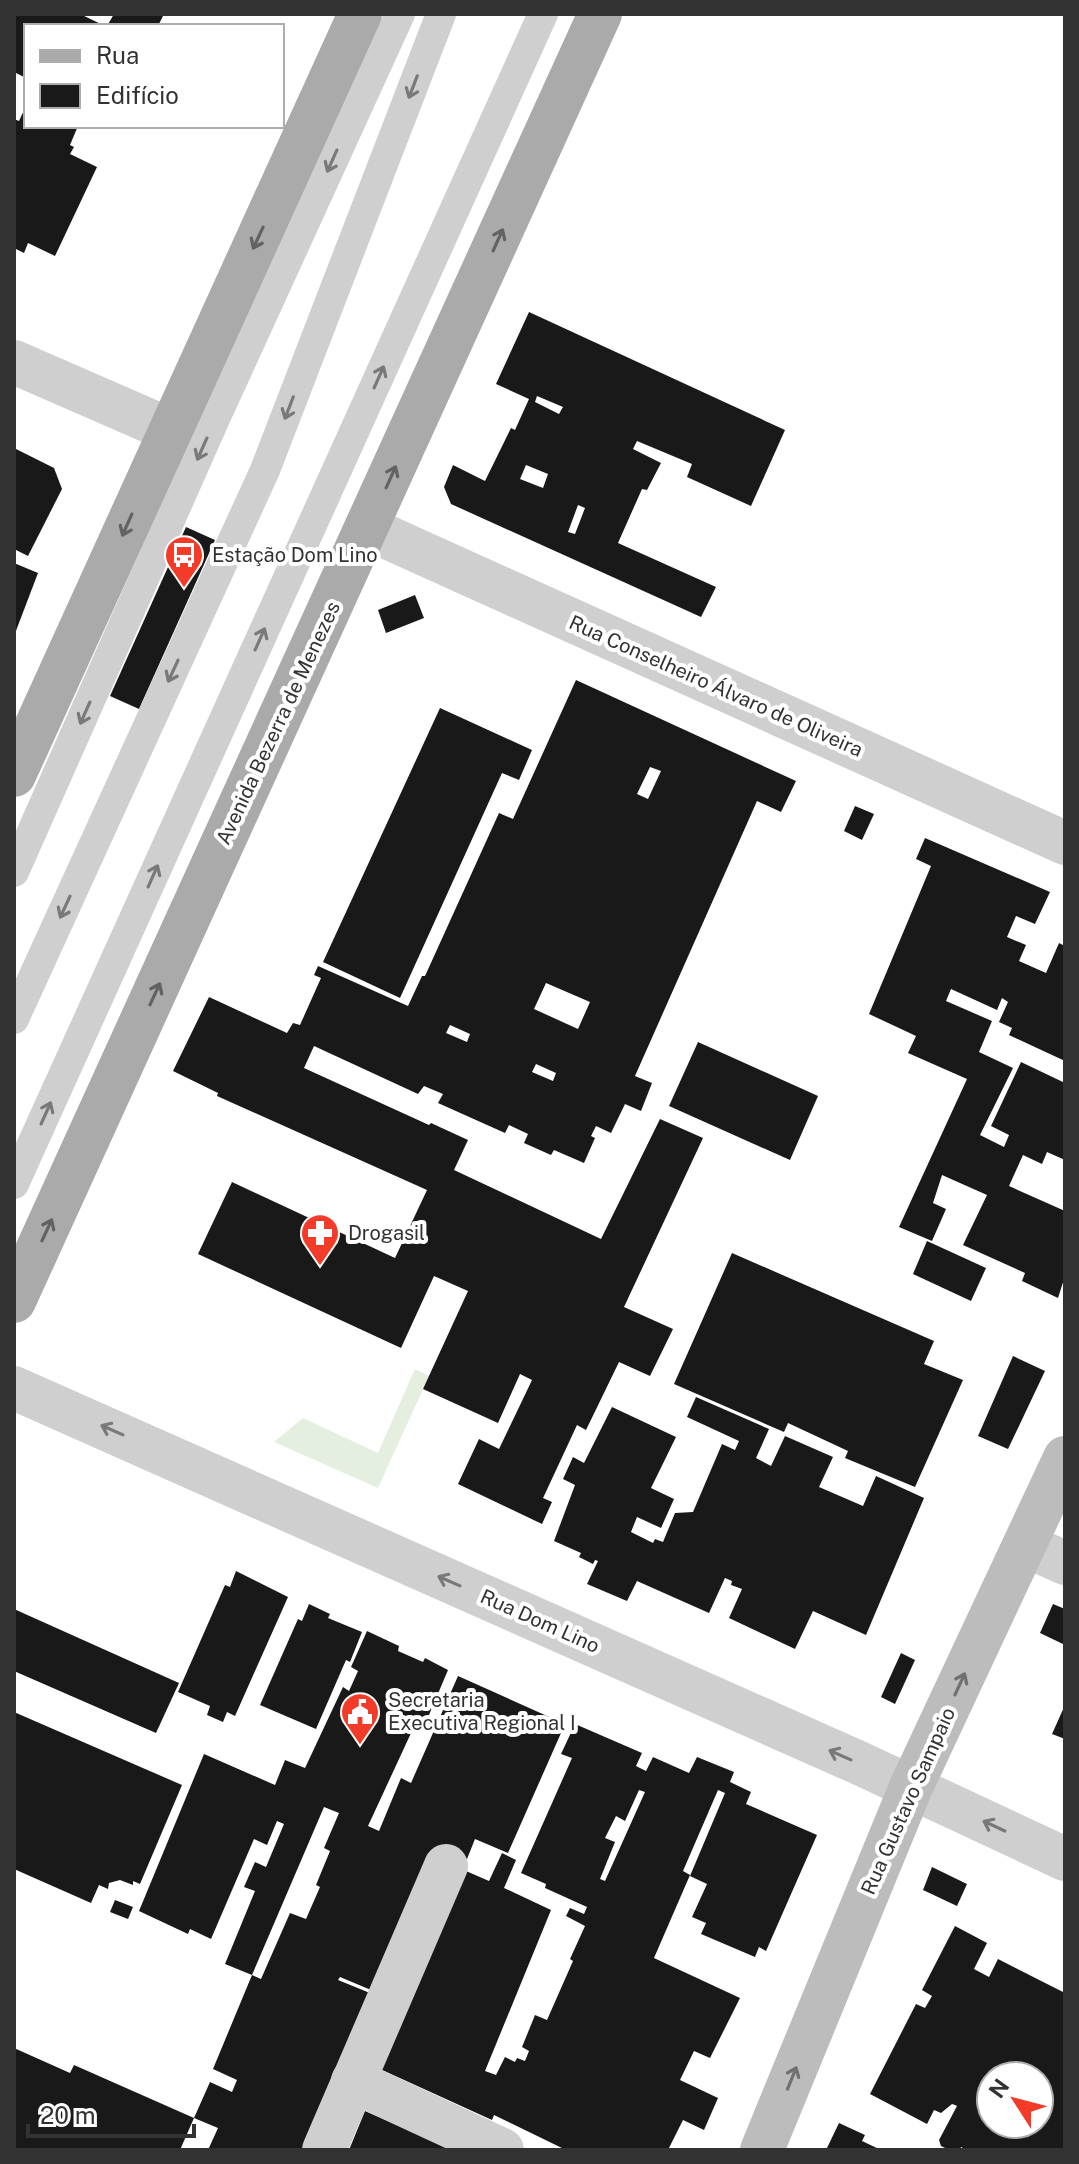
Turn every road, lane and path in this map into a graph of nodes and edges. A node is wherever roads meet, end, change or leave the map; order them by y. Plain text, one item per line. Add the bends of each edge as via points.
1 (360, 14) edge
2 (400, 14) edge
3 (441, 14) edge
4 (543, 14) edge
5 (600, 14) edge
6 (14, 362) edge
7 (170, 430) junction
8 (367, 528) junction
9 (14, 775) edge
10 (1065, 843) edge
11 (14, 872) edge
12 (14, 1019) edge
13 (14, 1184) edge
14 (14, 1301) edge
15 (14, 1388) edge
16 (1065, 1458) edge
17 (1025, 1545) junction
18 (1065, 1563) edge
19 (911, 1787) junction
20 (1065, 1859) edge
21 (446, 1866) dead end
22 (353, 2081) junction
23 (324, 2150) edge
24 (502, 2150) edge
25 (762, 2150) edge

1 -> 7 main road
2 -> 11 lane
3 -> 12 lane via 265,470
13 -> 4 lane
8 -> 5 main road, Avenida Bezerra de Menezes
6 - 7 street
7 -> 9 main road
8 - 10 street, Rua Conselheiro Álvaro de Oliveira
14 -> 8 main road, Avenida Bezerra de Menezes
19 -> 15 street, Rua Dom Lino
16 - 17 street, Rua Gustavo Sampaio
17 - 18 street
19 -> 17 street, Rua Gustavo Sampaio
20 -> 19 street, Rua Dom Lino
25 -> 19 street, Rua Gustavo Sampaio
21 - 22 street
22 - 23 street
22 - 24 street

